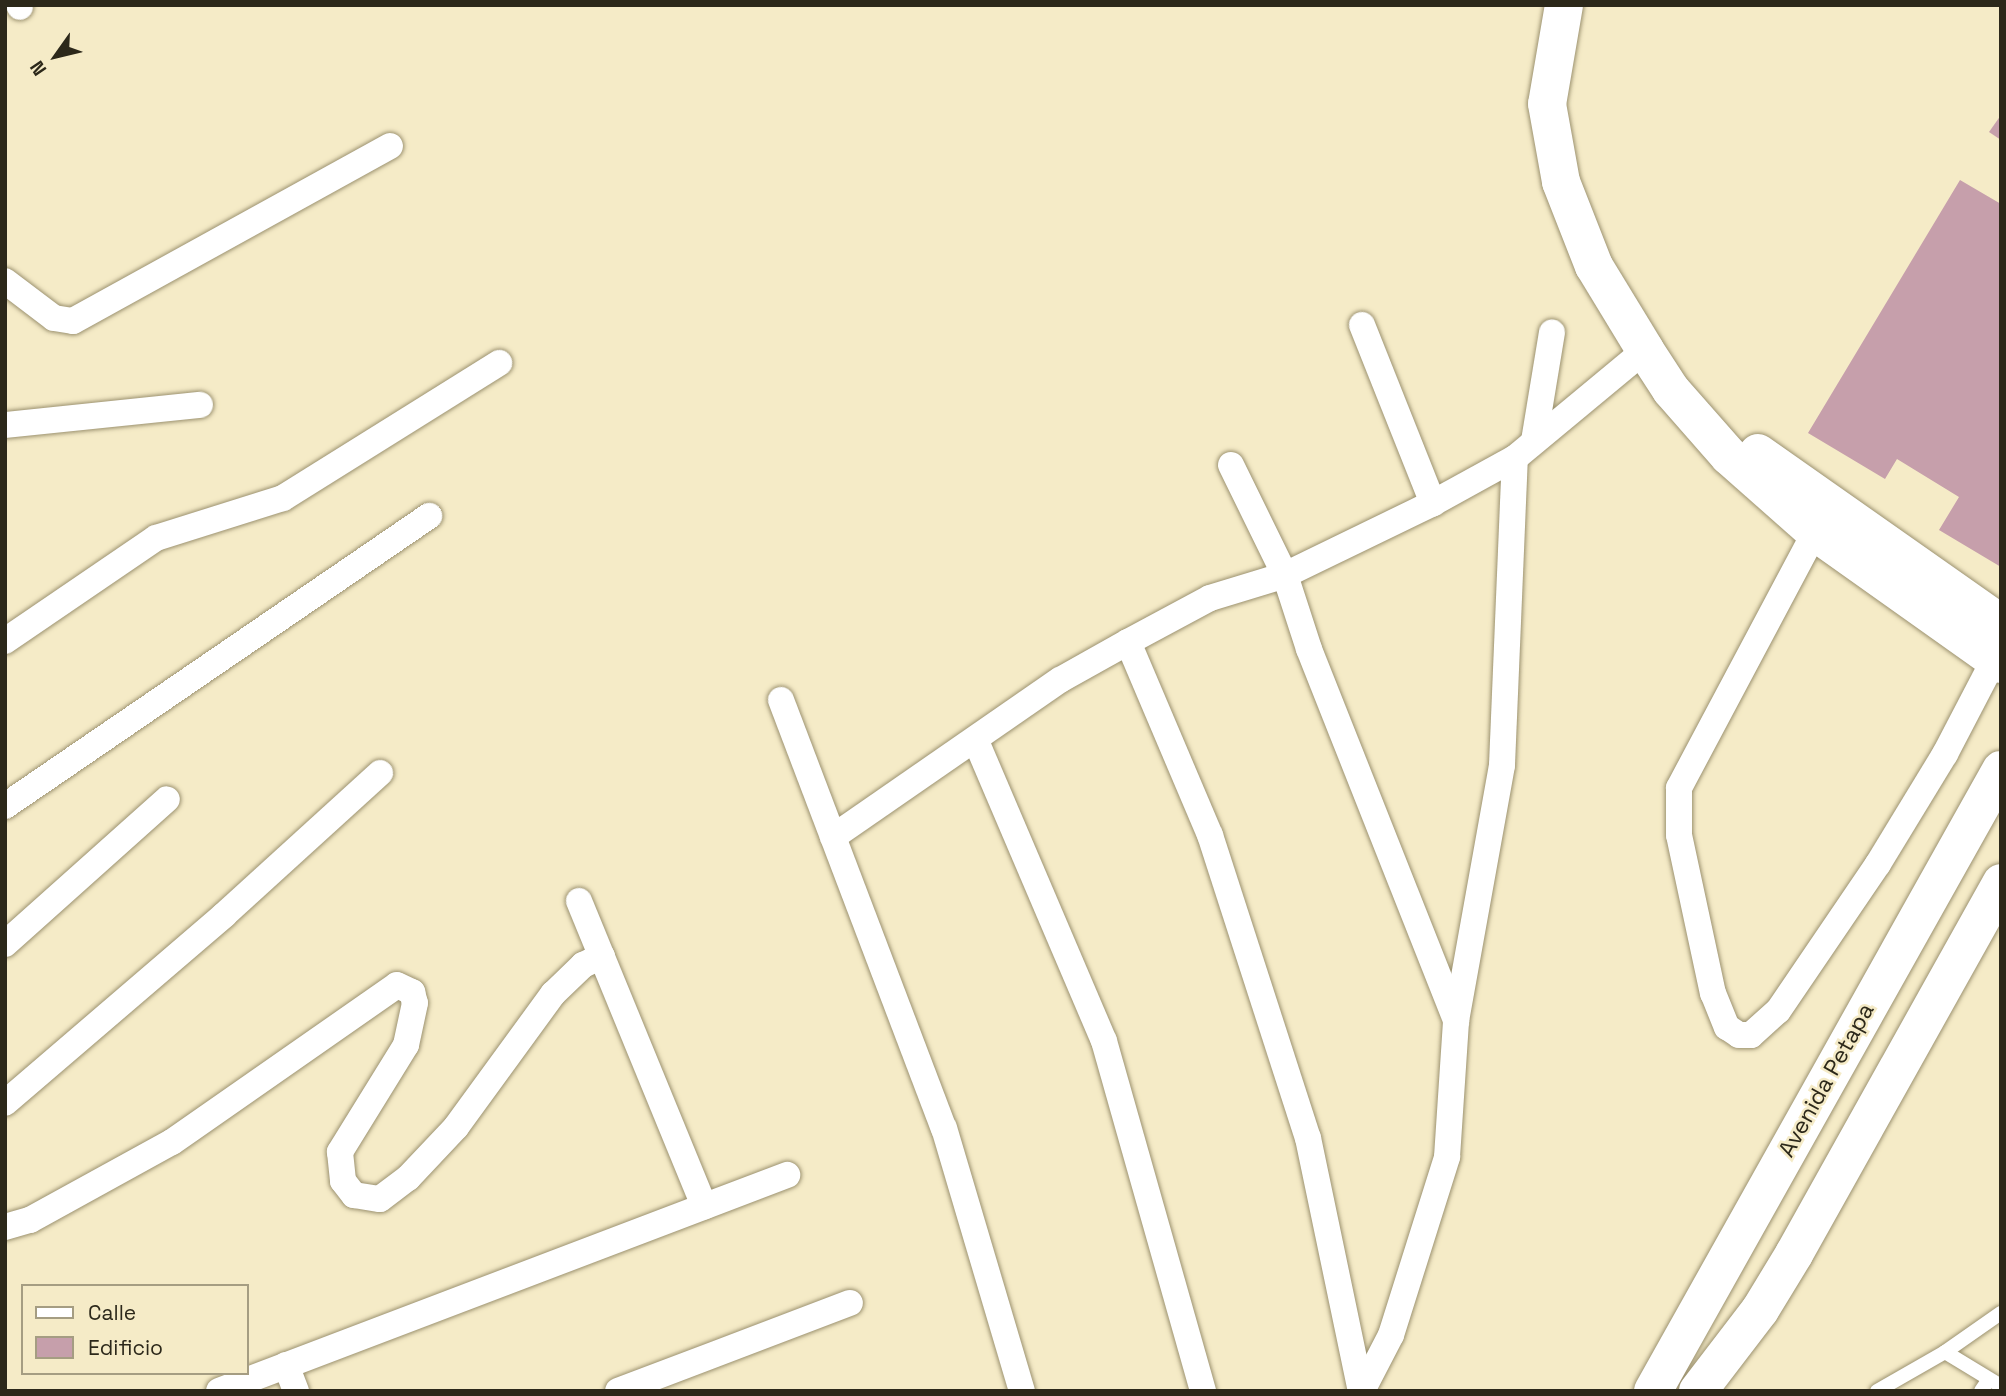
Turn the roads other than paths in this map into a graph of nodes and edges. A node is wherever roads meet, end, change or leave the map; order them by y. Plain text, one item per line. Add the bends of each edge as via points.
1 (1564, 5) edge
2 (390, 146) dead end
3 (5, 281) edge
4 (1362, 326) dead end
5 (1552, 332) dead end
6 (1645, 350) junction
7 (499, 363) dead end
8 (1671, 390) junction
9 (200, 405) dead end
10 (5, 425) edge
11 (1524, 449) junction
12 (1231, 465) dead end
13 (1433, 503) junction
14 (429, 516) dead end
15 (1815, 532) junction
16 (1285, 575) junction
17 (5, 641) edge
18 (1128, 642) junction
19 (1998, 649) edge
20 (780, 700) dead end
21 (976, 741) junction
22 (380, 773) dead end
23 (1999, 775) edge
24 (167, 799) dead end
25 (5, 806) edge
26 (833, 838) junction
27 (2001, 883) edge
28 (579, 901) dead end
29 (5, 944) edge
30 (602, 956) junction
31 (1456, 1021) junction
32 (5, 1103) edge
33 (787, 1175) dead end
34 (704, 1206) junction
35 (5, 1227) edge
36 (850, 1303) dead end
37 (2001, 1313) edge
38 (1945, 1352) junction
39 (286, 1365) junction
40 (1990, 1385) edge
41 (219, 1391) edge
42 (296, 1391) edge
43 (618, 1391) edge
44 (1022, 1391) edge
45 (1203, 1391) edge
46 (1362, 1391) edge
47 (1653, 1391) edge
48 (1698, 1391) edge
49 (1877, 1391) edge

1 - 6 main road via 1547,104 1561,182 1594,267
2 - 3 street via 73,321 54,318
4 - 13 street
5 - 11 street
6 - 8 main road
6 - 11 street
7 - 17 street via 283,498 156,538
8 - 15 main road via 1729,456
8 - 19 main road via 1760,455
9 - 10 street
11 - 13 street
11 - 31 street via 1502,765
12 - 16 street
13 - 16 street
14 - 25 street
15 - 19 main road
15 - 19 street via 1678,788 1679,835 1713,993 1719,1013 1732,1031 1751,1035 1778,1012 1878,864 1945,754
16 - 18 street via 1209,598
16 - 31 street via 1309,649
18 - 21 street via 1060,680
18 - 46 street via 1210,835 1308,1138
20 - 26 street
21 - 26 street
21 - 45 street via 1104,1041
22 - 32 street via 224,915
23 - 47 main road, Avenida Petapa
24 - 29 street
26 - 44 street via 944,1128
27 - 48 main road via 1794,1254
28 - 30 street
30 - 34 street
30 - 35 street via 583,965 553,994 456,1127 408,1178 380,1199 354,1195 342,1181 340,1152 405,1045 415,1003 412,992 397,985 172,1142 30,1220
31 - 46 street via 1447,1157 1391,1335
33 - 34 street
34 - 39 street
36 - 43 street
37 - 38 lane
38 - 40 lane
38 - 49 lane
39 - 41 street
39 - 42 street

